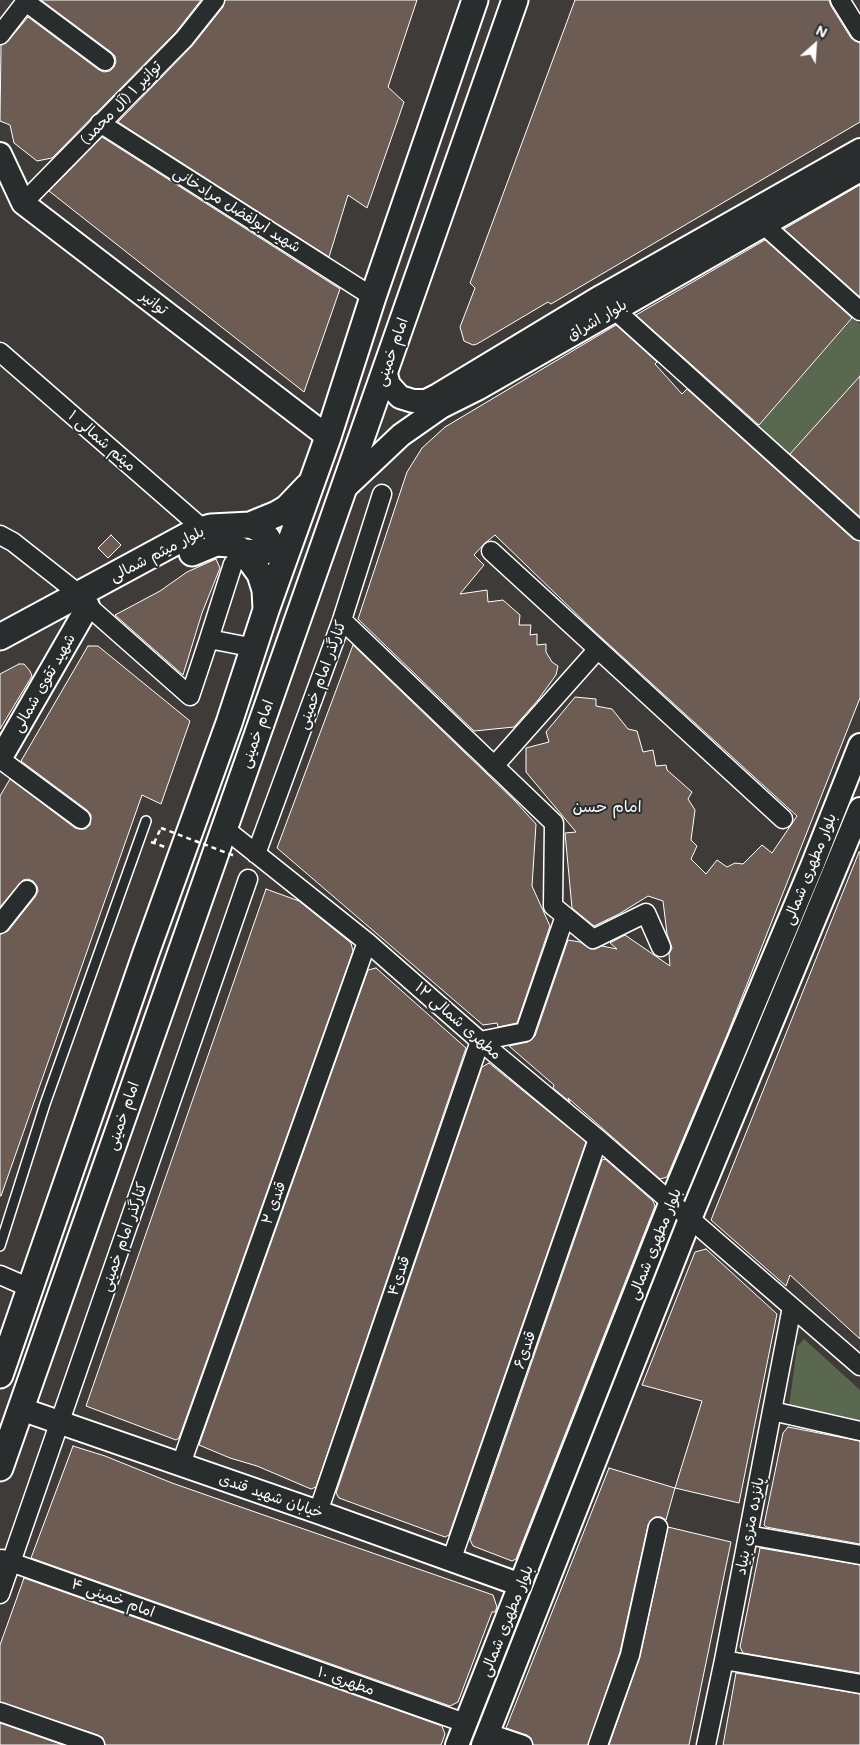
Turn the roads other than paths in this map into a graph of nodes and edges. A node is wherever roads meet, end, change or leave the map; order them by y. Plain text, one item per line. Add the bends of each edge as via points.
1 (215, 0) edge
2 (475, 0) edge
3 (515, 0) edge
4 (840, 0) edge
5 (27, 1) edge
6 (860, 32) edge
7 (0, 35) edge
8 (105, 62) dead end
9 (100, 123) junction
10 (860, 150) edge
11 (0, 154) edge
12 (860, 170) edge
13 (23, 203) junction
14 (759, 218) junction
15 (373, 297) junction
16 (609, 302) junction
17 (860, 311) edge
18 (0, 352) edge
19 (385, 371) junction
20 (328, 437) junction
21 (313, 481) junction
22 (346, 487) junction
23 (382, 494) dead end
24 (251, 525) junction
25 (203, 529) junction
26 (860, 530) edge
27 (0, 535) edge
28 (491, 551) dead end
29 (239, 558) junction
30 (83, 600) junction
31 (266, 610) junction
32 (342, 620) junction
33 (0, 637) edge
34 (209, 639) junction
35 (255, 648) junction
36 (598, 649) junction
37 (0, 656) edge
38 (860, 745) edge
39 (0, 759) edge
40 (494, 766) junction
41 (860, 809) edge
42 (783, 819) dead end
43 (81, 820) dead end
44 (146, 821) dead end
45 (224, 828) junction
46 (256, 854) junction
47 (248, 879) dead end
48 (27, 890) dead end
49 (566, 916) junction
50 (2, 917) edge
51 (367, 942) junction
52 (661, 947) dead end
53 (480, 1041) junction
54 (598, 1139) junction
55 (670, 1204) junction
56 (690, 1219) junction
57 (0, 1246) edge
58 (0, 1275) edge
59 (30, 1288) junction
60 (792, 1307) junction
61 (860, 1366) edge
62 (0, 1375) edge
63 (21, 1409) junction
64 (772, 1412) junction
65 (60, 1422) junction
66 (860, 1431) edge
67 (181, 1464) junction
68 (0, 1468) edge
69 (318, 1512) junction
70 (658, 1527) dead end
71 (748, 1535) junction
72 (860, 1555) edge
73 (6, 1560) edge
74 (451, 1561) junction
75 (521, 1585) junction
76 (0, 1594) edge
77 (226, 1638) joint
78 (724, 1660) junction
79 (860, 1684) edge
80 (0, 1712) edge
81 (466, 1723) junction
82 (485, 1739) edge
83 (95, 1745) edge
84 (457, 1745) edge
85 (523, 1745) edge
86 (598, 1745) edge
87 (706, 1745) edge

1 - 9 street, توانیر ۱ (آل محمد) via 184,39
2 - 15 main road, امام خمینی
3 - 19 main road, امام خمینی
4 - 6 street
5 - 7 street
5 - 8 street
9 - 13 street, توانیر ۱ (آل محمد)
9 - 15 street, شهید ابولفضل مرادخانی
10 - 14 street, بلوار اشراق
11 - 13 street, توانیر
12 - 14 street, بلوار اشراق
13 - 20 street, توانیر
14 - 16 street, بلوار اشراق
14 - 17 street
15 - 20 main road, امام خمینی
16 - 19 street, بلوار اشراق via 426,401 400,397 389,385
16 - 22 street, بلوار اشراق via 478,388 440,407 401,435
16 - 26 street
18 - 25 street, میثم شمالی ۱
19 - 22 main road, امام خمینی
20 - 21 main road, امام خمینی
21 - 24 main road, بلوار میثم شمالی via 278,514
21 - 31 main road, امام خمینی
22 - 45 main road, امام خمینی
23 - 32 street, کنارگذر امام خمینی
24 - 25 main road, بلوار میثم شمالی
24 - 29 main road via 268,539 265,551
25 - 30 main road, بلوار میثم شمالی
27 - 30 street via 13,542
28 - 36 street
29 - 30 main road, بلوار میثم شمالی via 230,544 216,543
29 - 31 main road via 260,574
29 - 34 street
30 - 33 main road, بلوار میثم شمالی
30 - 34 street via 190,696
30 - 37 main road, بلوار میثم شمالی
30 - 39 street, شهید تقوی شمالی
31 - 35 main road, امام خمینی
32 - 40 street
32 - 46 street, کنارگذر امام خمینی
34 - 35 street
35 - 59 main road, امام خمینی
36 - 40 street
36 - 42 street
38 - 55 street, بلوار مطهری شمالی
39 - 43 street
40 - 49 street via 554,823 553,906
41 - 56 street, بلوار مطهری شمالی
44 - 57 lane via 45,1104
45 - 46 street, مطهری شمالی ۱۲
45 - 63 main road, امام خمینی
46 - 51 street, مطهری شمالی ۱۲
47 - 65 street, کنارگذر امام خمینی
48 - 50 street
49 - 52 street via 593,940 646,913
49 - 53 street via 525,1032
51 - 53 street, مطهری شمالی ۱۲
51 - 67 street, قندی ۲
53 - 54 street, مطهری شمالی ۱۲
53 - 69 street, قندی۴
54 - 55 street, مطهری شمالی ۱۲
54 - 74 street, قندی۶
55 - 56 street, مطهری شمالی ۱۲
55 - 75 street, بلوار مطهری شمالی
56 - 60 street, مطهری شمالی ۱۲
56 - 82 street, بلوار مطهری شمالی
58 - 59 street
59 - 62 main road, امام خمینی
60 - 61 street, مطهری شمالی ۱۲
60 - 64 street, پانزده متری بنیاد
63 - 65 street, خیابان شهید قندی
63 - 68 main road, امام خمینی
64 - 66 street
64 - 71 street, پانزده متری بنیاد
65 - 67 street, خیابان شهید قندی
65 - 73 street, کنارگذر امام خمینی
67 - 69 street, خیابان شهید قندی
69 - 74 street, خیابان شهید قندی
70 - 86 street via 630,1655
71 - 72 street
71 - 78 street, پانزده متری بنیاد
73 - 76 street, کنارگذر امام خمینی
73 - 77 street, امام خمینی ۴
74 - 75 street, خیابان شهید قندی
75 - 81 street, بلوار مطهری شمالی
77 - 81 street, مطهری ۱۰
78 - 79 street
78 - 87 street, پانزده متری بنیاد
80 - 83 street
81 - 84 street, بلوار مطهری شمالی
82 - 85 street

